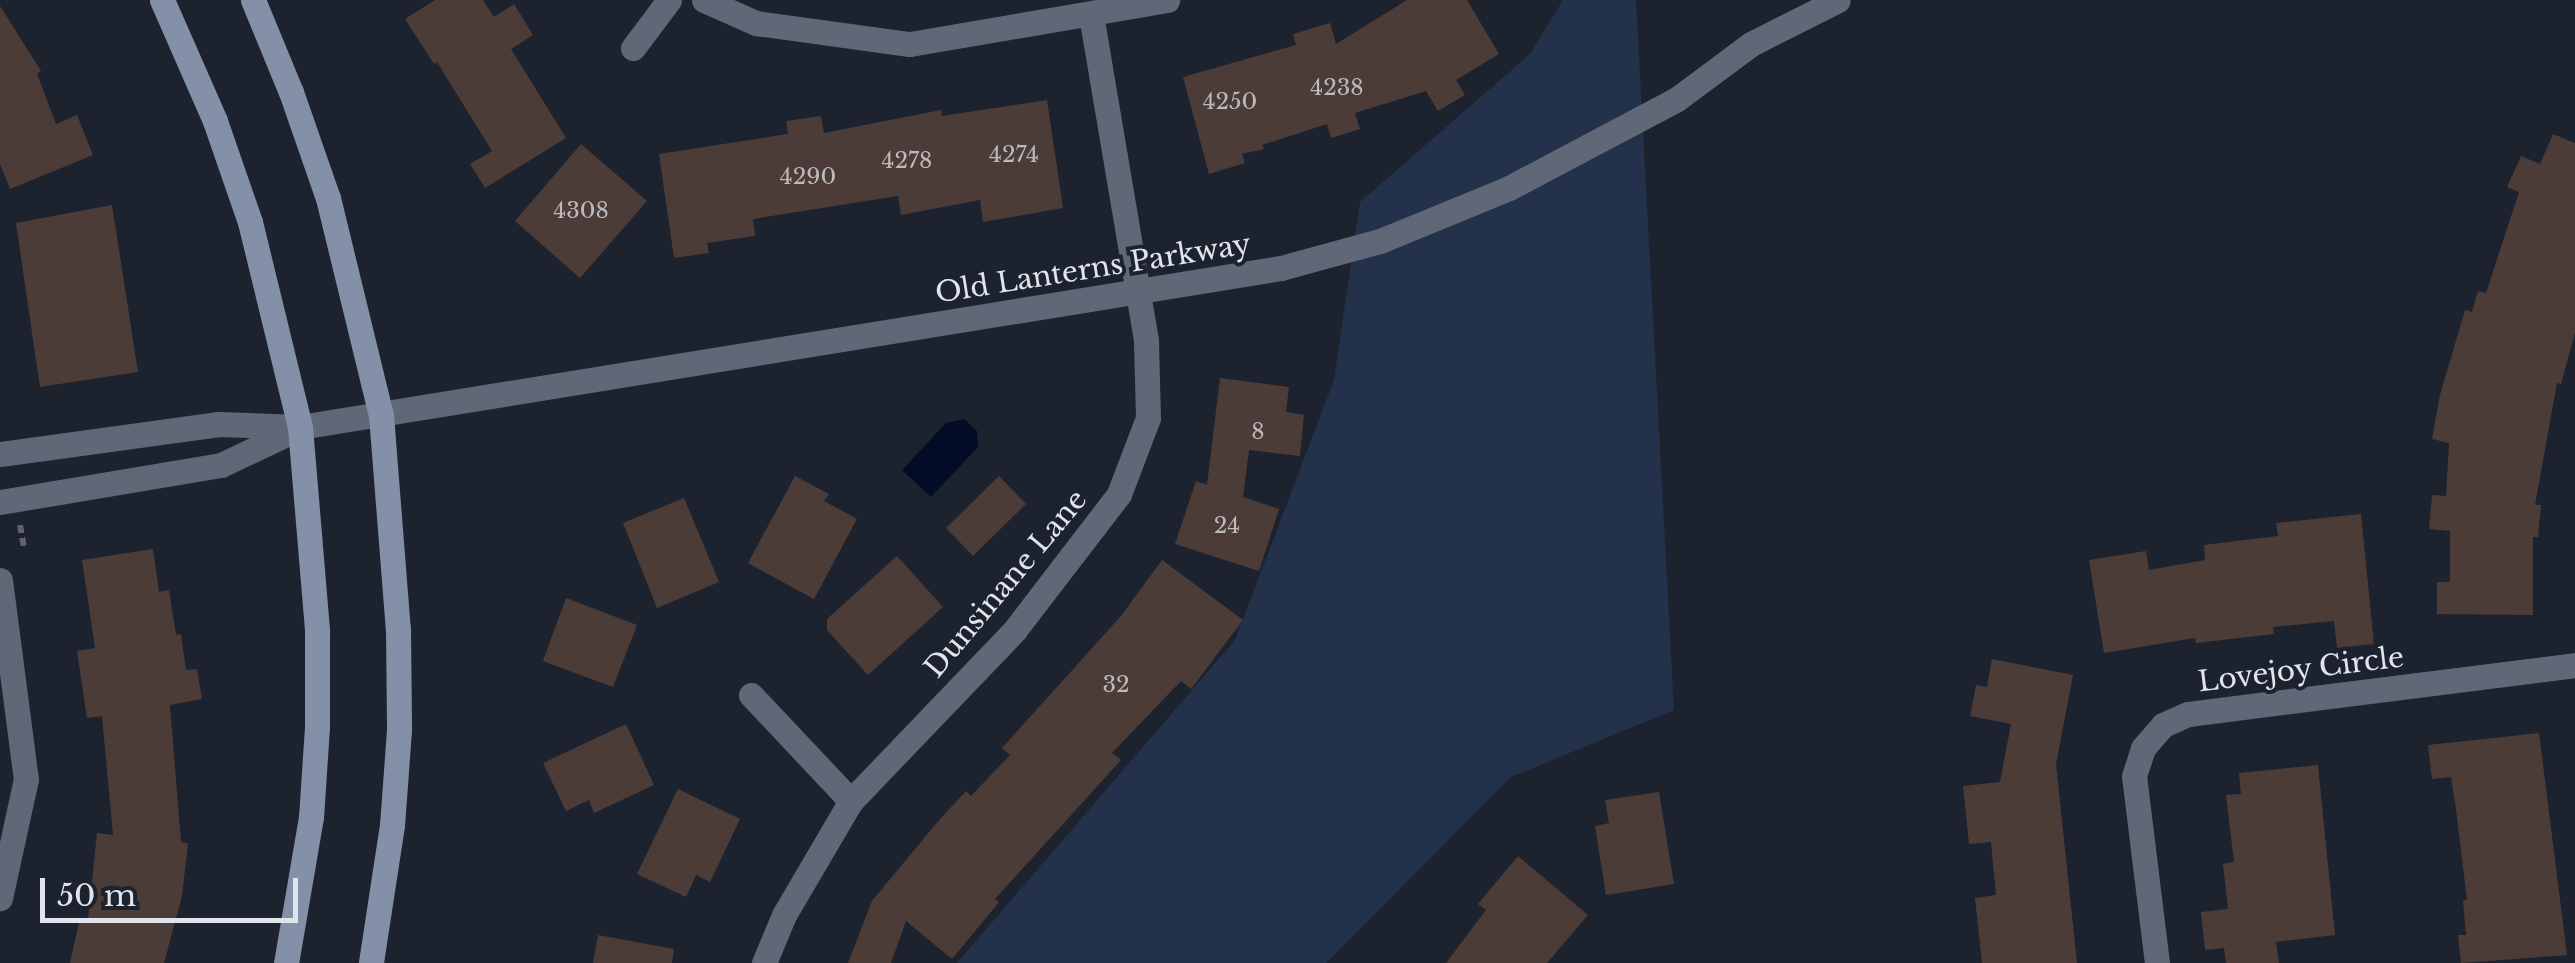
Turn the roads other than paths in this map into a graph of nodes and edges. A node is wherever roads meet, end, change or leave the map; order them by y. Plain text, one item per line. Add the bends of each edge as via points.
1 (162, 0) edge
2 (252, 0) edge
3 (669, 0) edge
4 (704, 0) edge
5 (1167, 0) edge
6 (1838, 0) edge
7 (1091, 16) junction
8 (633, 48) dead end
9 (1138, 293) junction
10 (381, 415) junction
11 (300, 427) junction
12 (0, 454) edge
13 (0, 502) edge
14 (0, 580) edge
15 (2575, 665) edge
16 (751, 695) dead end
17 (851, 801) junction
18 (0, 898) edge
19 (286, 963) edge
20 (372, 963) edge
21 (764, 963) edge
22 (2157, 963) edge

1 - 11 main road via 250,222
2 - 10 main road via 328,198
3 - 8 street
4 - 7 street via 756,23 910,44
5 - 7 street
6 - 9 street, Old Lanterns Parkway via 1751,44 1677,99 1509,188 1380,241 1280,268
7 - 9 street, Dunsinane Lane
9 - 10 street, Old Lanterns Parkway
9 - 17 street, Dunsinane Lane via 1148,418 1120,494 1014,630
10 - 11 street, Old Lanterns Parkway
10 - 20 main road via 399,730
11 - 12 street, Old Lanterns Parkway via 218,424
11 - 13 street, Old Lanterns Parkway via 221,465
11 - 19 main road via 317,631 317,727 311,817
14 - 18 street via 26,779
15 - 22 street, Lovejoy Circle via 2188,714 2162,725 2143,748 2134,776
16 - 17 street
17 - 21 street, Dunsinane Lane via 784,915

